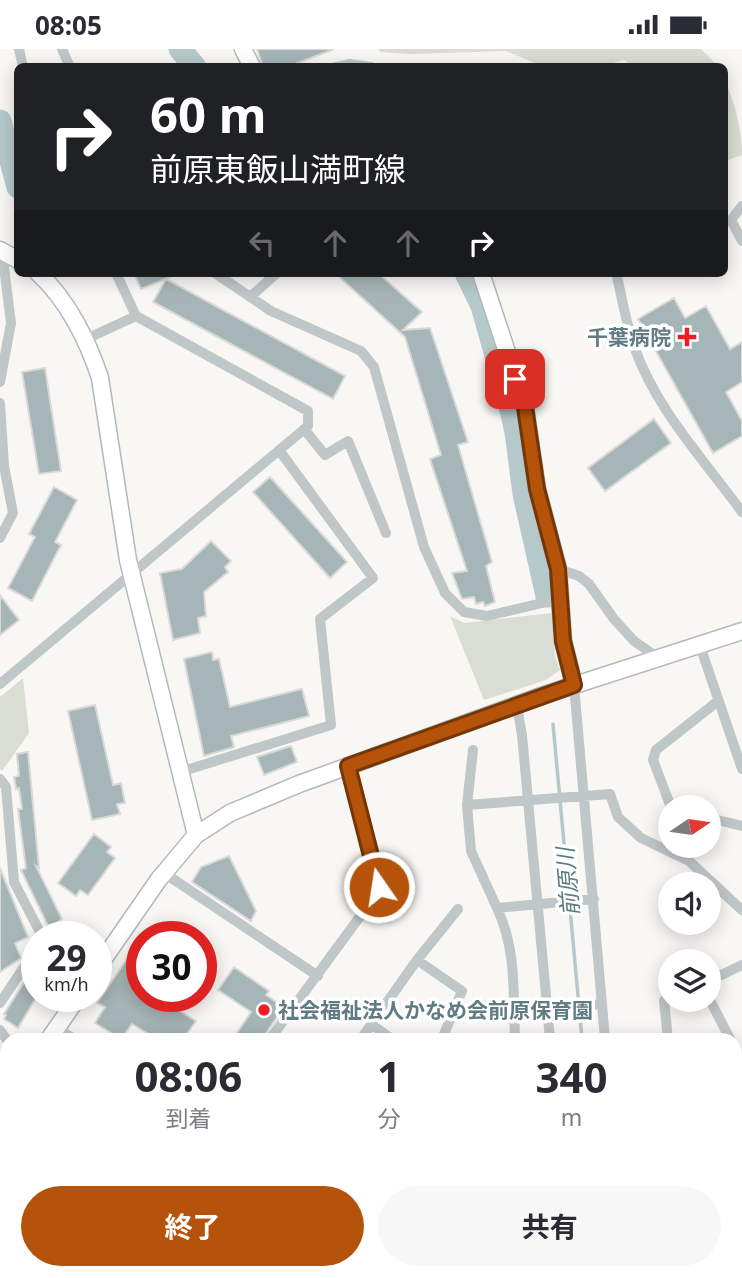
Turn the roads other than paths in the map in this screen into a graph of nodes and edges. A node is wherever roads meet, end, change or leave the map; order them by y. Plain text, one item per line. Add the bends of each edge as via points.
1 (742, 206) edge
2 (742, 241) edge
3 (1, 251) edge
4 (42, 277) edge
5 (118, 277) edge
6 (221, 277) edge
7 (272, 277) edge
8 (482, 277) edge
9 (616, 277) edge
10 (250, 297) junction
11 (136, 316) junction
12 (85, 340) junction
13 (0, 382) edge
14 (0, 403) edge
15 (304, 429) junction
16 (279, 450) junction
17 (742, 512) edge
18 (386, 533) dead end
19 (0, 538) edge
20 (558, 569) junction
21 (131, 574) junction
22 (559, 599) junction
23 (742, 631) edge
24 (699, 643) junction
25 (657, 657) junction
26 (0, 684) edge
27 (574, 685) junction
28 (718, 701) junction
29 (517, 706) junction
30 (473, 750) dead end
31 (741, 764) edge
32 (348, 766) junction
33 (180, 772) junction
34 (0, 779) edge
35 (666, 795) edge
36 (583, 796) junction
37 (528, 800) junction
38 (467, 805) junction
39 (721, 821) edge
40 (742, 827) edge
41 (196, 835) junction
42 (164, 873) junction
43 (594, 899) junction
44 (538, 904) junction
45 (497, 908) junction
46 (458, 909) dead end
47 (742, 910) edge
48 (34, 921) edge
49 (112, 947) edge
50 (417, 960) junction
51 (742, 965) edge
52 (21, 972) edge
53 (721, 975) edge
54 (318, 976) junction
55 (0, 1003) edge
56 (602, 1004) junction
57 (547, 1008) junction
58 (515, 1011) junction
59 (68, 1012) edge
60 (665, 1012) edge
61 (716, 1012) edge
62 (371, 1024) junction
63 (54, 1033) edge
64 (275, 1033) edge
65 (364, 1033) edge
66 (384, 1033) edge
67 (444, 1033) edge
68 (514, 1033) edge
69 (549, 1033) edge
70 (605, 1033) edge
71 (667, 1033) edge
72 (727, 1033) edge

1 - 2 street via 731,220
3 - 13 street via 11,323
4 - 12 street
5 - 11 street
6 - 10 street
7 - 10 street
8 - 20 street via 525,407 537,489
9 - 17 street via 634,346 649,378
10 - 22 street via 361,351 374,367 425,547 445,593 464,612 487,616
11 - 12 street
11 - 15 street via 308,411
12 - 21 street via 100,378
14 - 19 street via 13,513
15 - 16 street
15 - 18 street via 326,454 348,441
16 - 21 street
16 - 33 street via 373,578 320,619 331,725
20 - 22 street
20 - 25 street via 589,584 634,641
21 - 26 street
21 - 33 street
22 - 27 street
23 - 24 street
24 - 25 street
24 - 28 street
25 - 27 street
27 - 29 street
27 - 36 street
28 - 31 street
28 - 35 street via 656,750 653,760
29 - 32 street
29 - 37 street
30 - 38 street
32 - 41 street via 253,802
32 - 54 street via 379,887
33 - 41 street
34 - 48 street via 6,787 14,882
36 - 37 street
36 - 43 street
36 - 47 street via 610,794 618,817 642,838 689,861
37 - 38 street
37 - 44 street
38 - 45 street via 471,851
39 - 40 street
41 - 42 street
42 - 49 street
42 - 54 street
43 - 44 street
43 - 56 street
44 - 45 street
44 - 57 street
45 - 58 street via 508,931
46 - 50 street
50 - 62 street
50 - 67 street via 462,991
51 - 53 street
52 - 55 street
54 - 64 street
56 - 57 street
56 - 70 street
57 - 58 street
57 - 69 street
58 - 68 street
59 - 63 street
60 - 71 street
61 - 72 street
62 - 65 street
62 - 66 street

